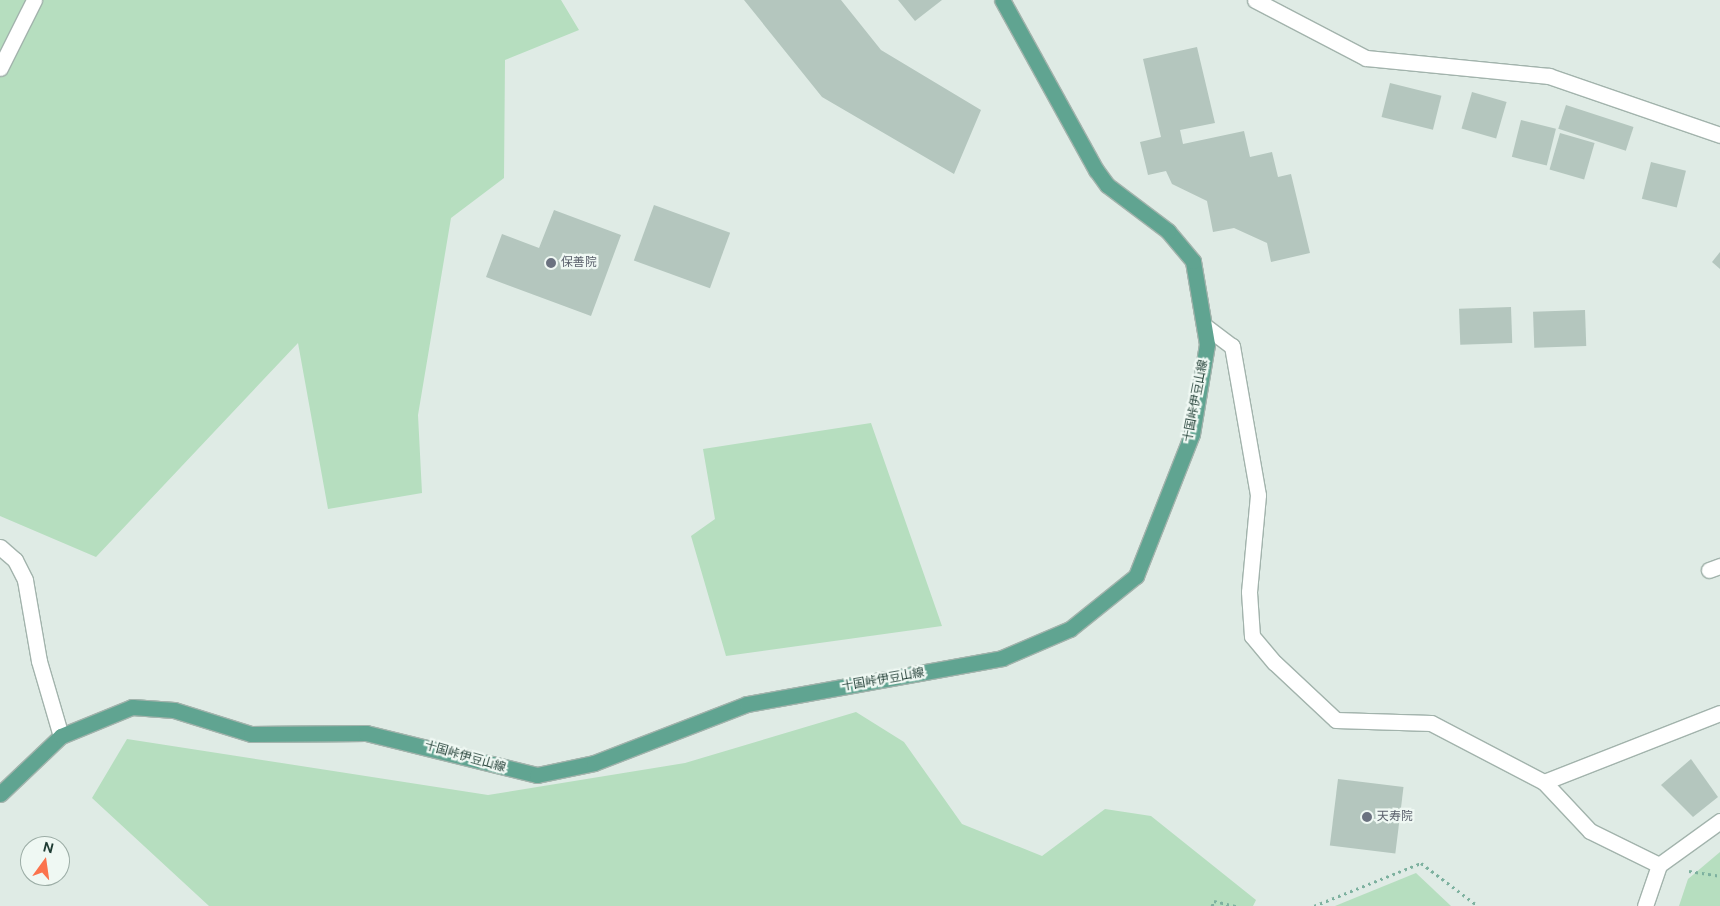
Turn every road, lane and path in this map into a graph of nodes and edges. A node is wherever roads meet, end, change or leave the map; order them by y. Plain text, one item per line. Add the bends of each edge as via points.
1 (34, 0) edge
2 (1002, 0) edge
3 (1255, 0) edge
4 (0, 68) edge
5 (1720, 134) edge
6 (1205, 326) junction
7 (0, 548) edge
8 (1720, 713) edge
9 (61, 736) junction
10 (1544, 782) junction
11 (0, 794) edge
12 (1720, 820) edge
13 (1659, 865) junction
14 (1212, 906) edge
15 (1236, 906) edge
16 (1314, 906) edge
17 (1478, 906) edge
18 (1645, 906) edge

1 - 4 street
2 - 6 main road, 十国峠伊豆山線 via 1096,170 1107,185 1168,231 1193,261
3 - 5 street via 1366,58 1549,76
6 - 9 main road, 十国峠伊豆山線 via 1208,344 1192,434 1136,576 1070,629 1002,658 748,704 594,762 537,775 366,733 252,734 174,710 132,707
6 - 10 street via 1232,346 1258,495 1249,592 1252,636 1336,720 1431,724
7 - 9 street via 15,560 25,580 39,661
8 - 10 street
9 - 11 main road, 十国峠伊豆山線
10 - 13 street via 1590,831
12 - 13 street
13 - 18 street
14 - 15 path via 1214,901
16 - 17 path via 1420,863

